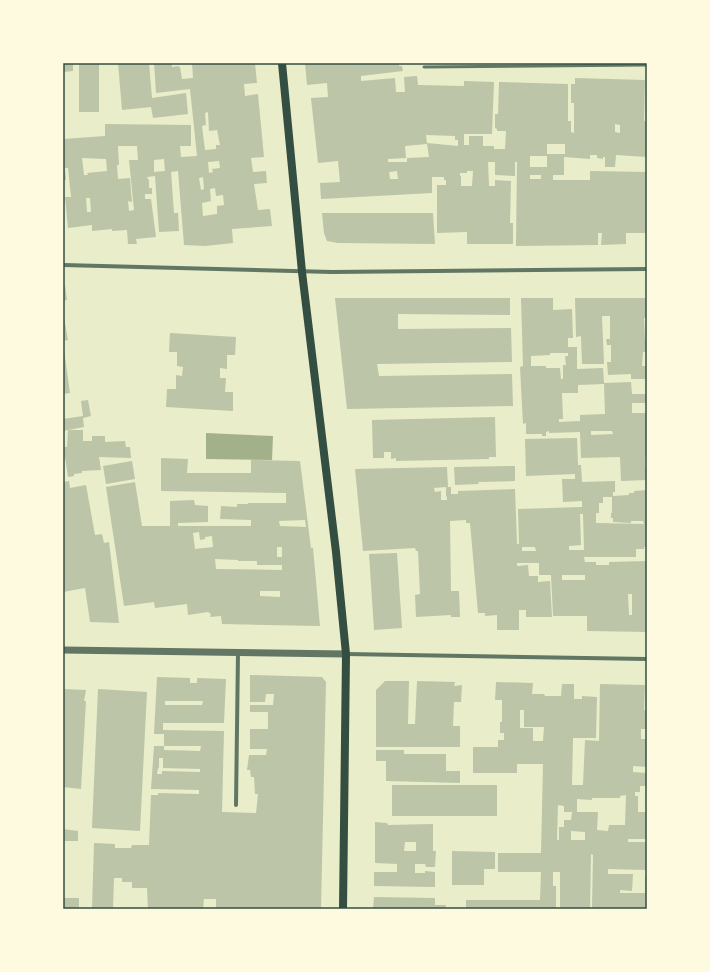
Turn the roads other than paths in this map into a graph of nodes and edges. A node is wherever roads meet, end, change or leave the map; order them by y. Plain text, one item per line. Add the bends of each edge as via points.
1 (282, 63) edge
2 (647, 66) edge
3 (424, 67) dead end
4 (63, 265) edge
5 (647, 269) edge
6 (302, 272) junction
7 (63, 650) edge
8 (238, 652) junction
9 (346, 654) junction
10 (647, 659) edge
11 (236, 805) dead end
12 (344, 909) edge

1 - 6 main road
2 - 3 lane
4 - 6 street
5 - 6 street
6 - 9 main road
7 - 8 street
8 - 9 street
8 - 11 street
9 - 10 street
9 - 12 main road

